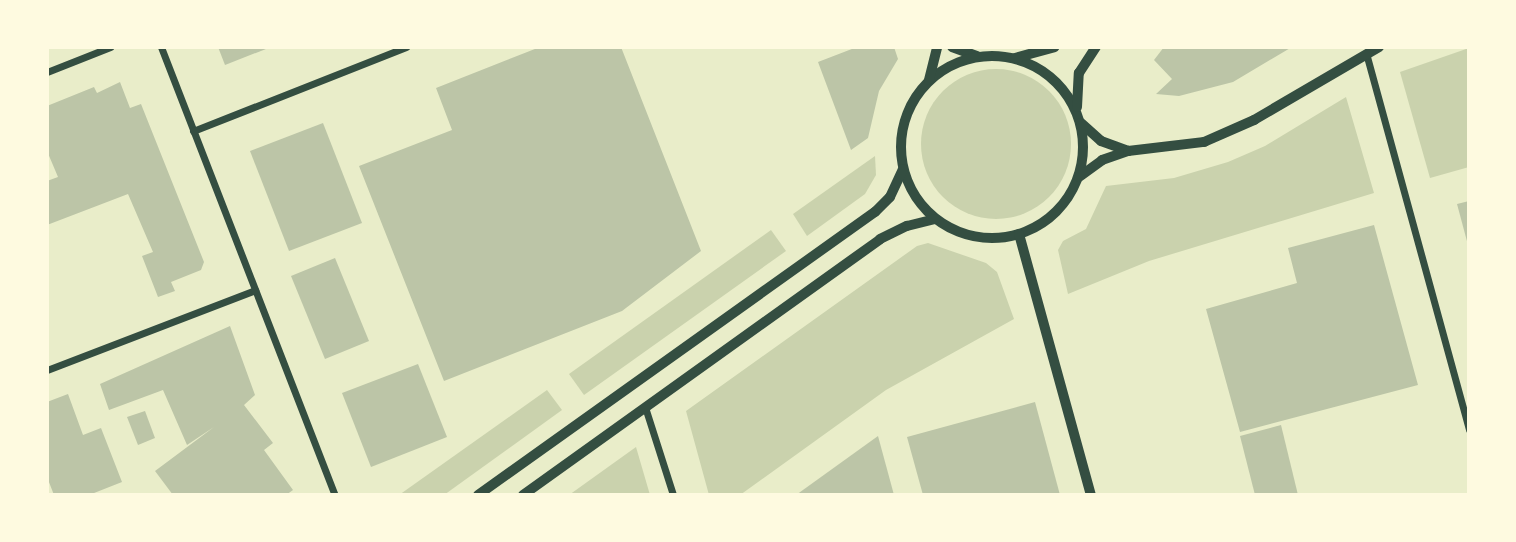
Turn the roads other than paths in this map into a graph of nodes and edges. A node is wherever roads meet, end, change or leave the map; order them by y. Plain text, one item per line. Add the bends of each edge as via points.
1 (110, 47) edge
2 (161, 47) edge
3 (406, 47) edge
4 (937, 47) edge
5 (952, 47) edge
6 (1055, 47) edge
7 (1096, 47) edge
8 (1378, 47) edge
9 (1366, 52) junction
10 (977, 57) junction
11 (1015, 58) junction
12 (47, 72) edge
13 (929, 80) junction
14 (1079, 119) junction
15 (193, 131) junction
16 (1128, 151) junction
17 (903, 169) junction
18 (1079, 177) junction
19 (935, 219) junction
20 (1019, 234) junction
21 (255, 290) junction
22 (47, 370) edge
23 (645, 407) junction
24 (1469, 430) edge
25 (335, 495) edge
26 (478, 495) edge
27 (523, 495) edge
28 (673, 495) edge
29 (1091, 495) edge

1 - 12 street
2 - 15 street
3 - 15 street
4 - 13 street
5 - 10 street
6 - 11 street
7 - 14 street via 1079,73 1075,91
8 - 9 street
9 - 16 street via 1254,120 1204,142
9 - 24 street
10 - 11 street
10 - 13 street via 950,66
11 - 14 street via 1049,75
13 - 17 street via 911,104 901,133
14 - 16 street via 1101,141
14 - 18 street via 1084,152
15 - 21 street
16 - 18 street via 1102,160
17 - 19 street via 915,197
17 - 26 street via 890,197 875,212
18 - 20 street via 1065,202 1042,223
19 - 20 street via 980,238
19 - 23 street via 880,239
20 - 29 street
21 - 22 street
21 - 25 street
23 - 27 street
23 - 28 street

